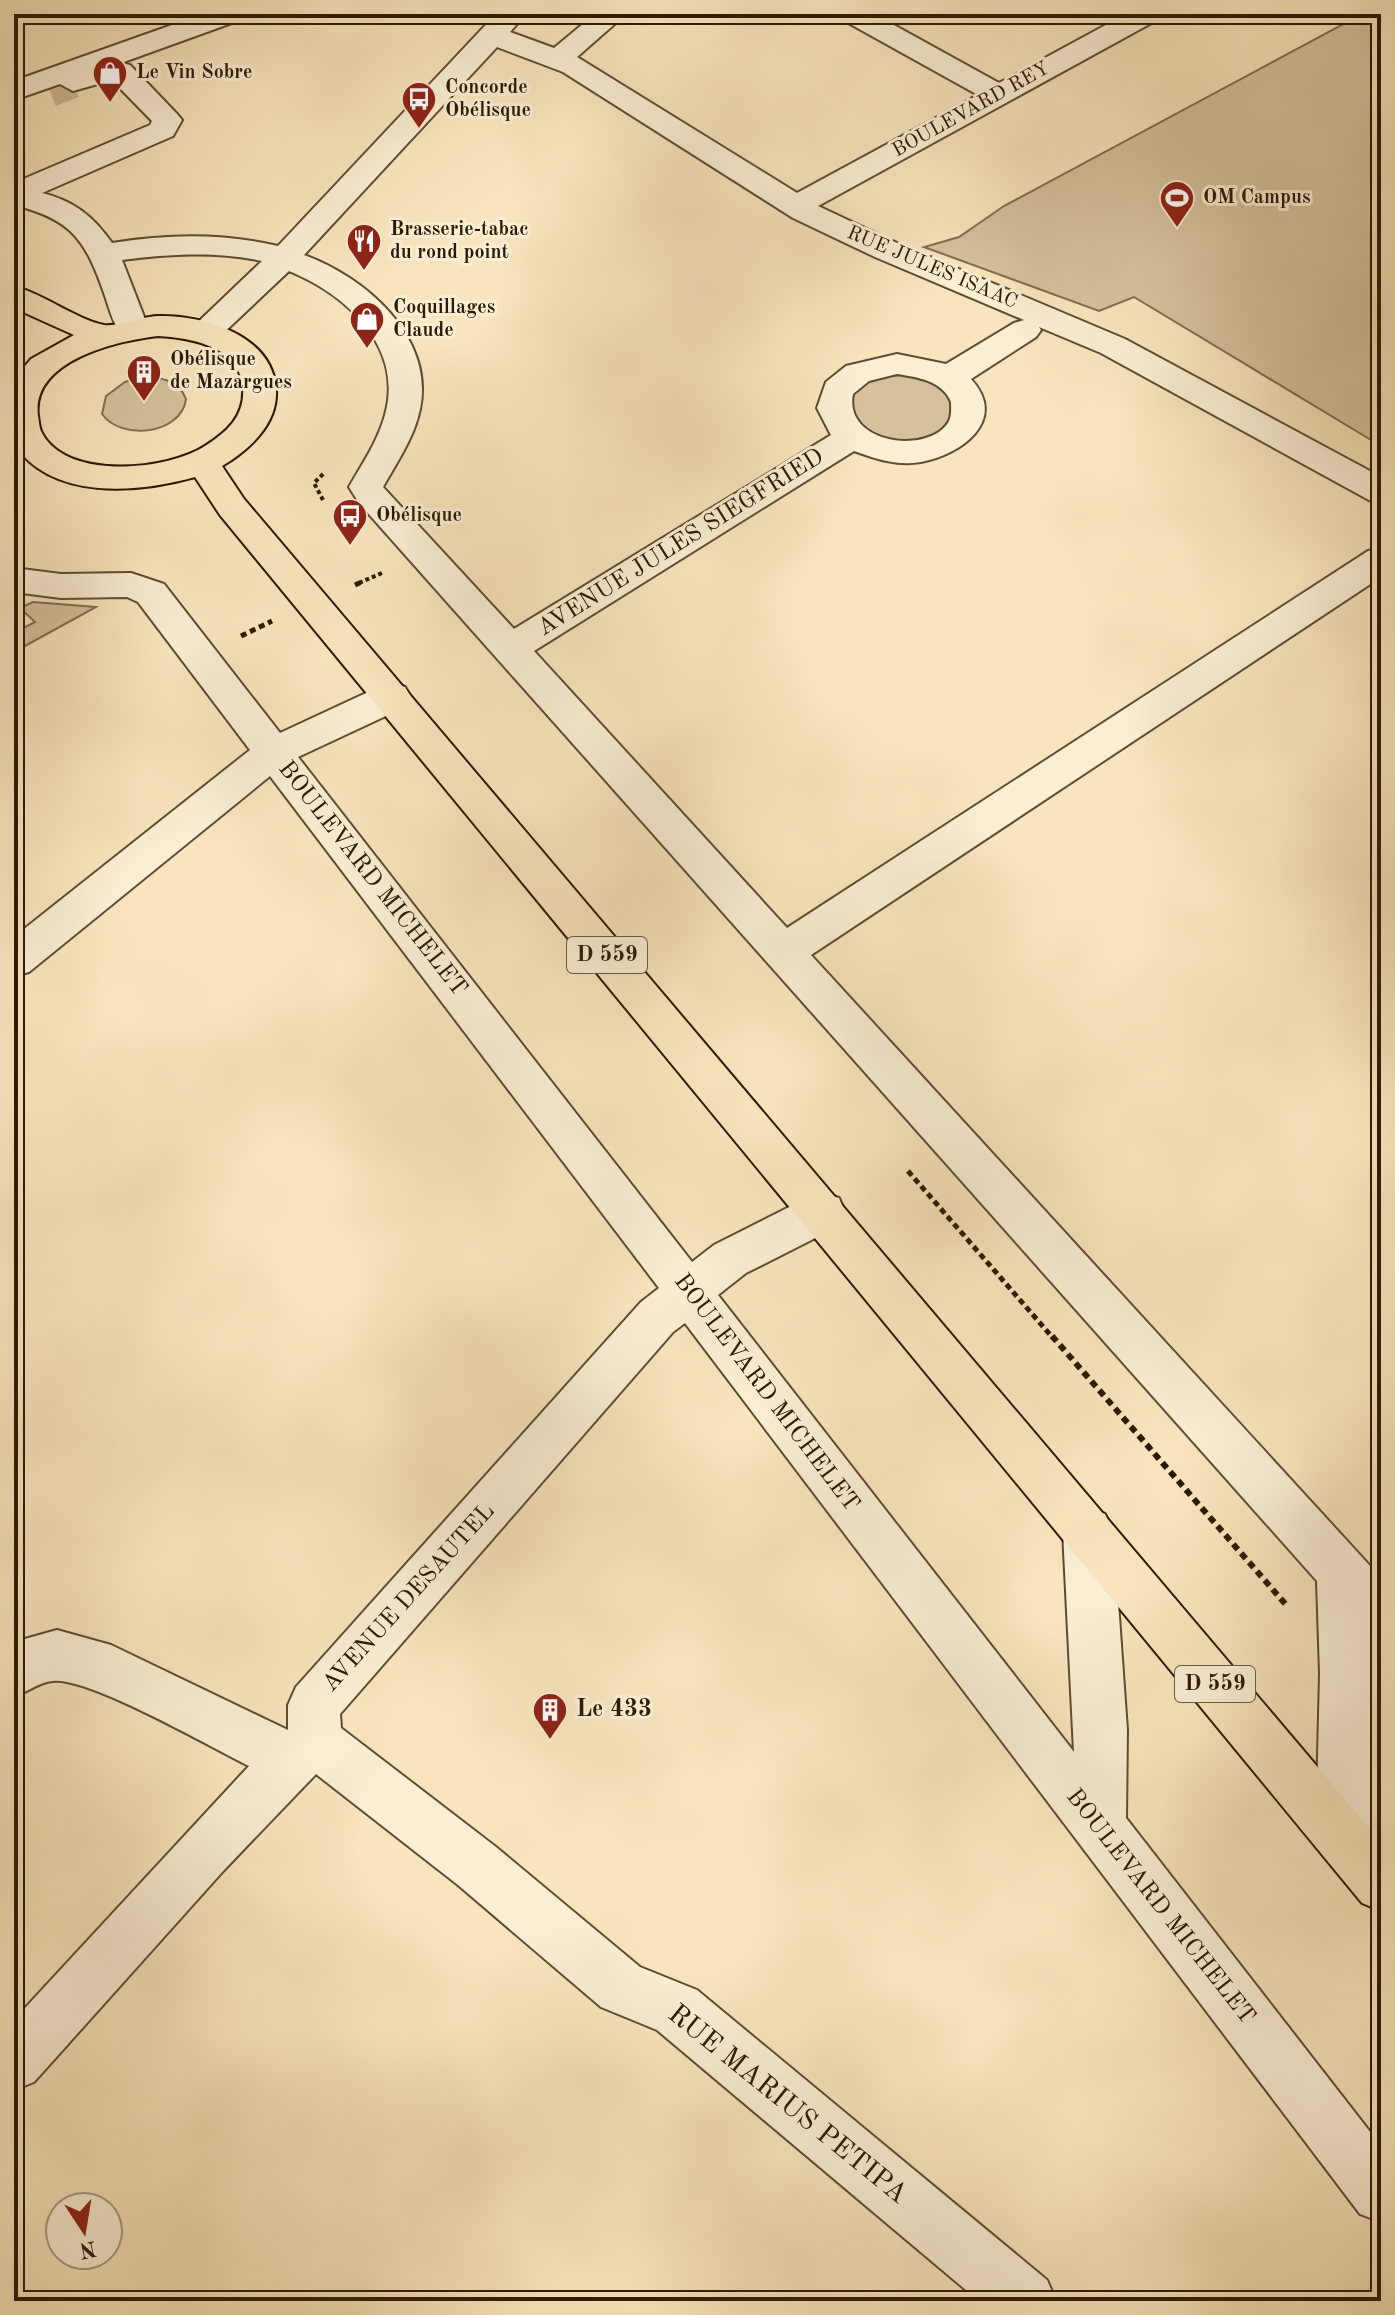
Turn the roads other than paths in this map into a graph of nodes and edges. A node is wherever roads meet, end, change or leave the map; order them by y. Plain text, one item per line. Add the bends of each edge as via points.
1 (230, 14) edge
2 (512, 14) edge
3 (612, 14) edge
4 (853, 14) edge
5 (1147, 14) edge
6 (490, 37) junction
7 (557, 59) junction
8 (14, 91) edge
9 (999, 95) junction
10 (14, 104) edge
11 (14, 195) edge
12 (796, 206) junction
13 (104, 254) junction
14 (283, 259) junction
15 (14, 296) edge
16 (132, 327) junction
17 (1025, 330) dead end
18 (206, 332) junction
19 (100, 335) junction
20 (23, 372) edge
21 (948, 378) junction
22 (852, 437) junction
23 (20, 440) edge
24 (202, 462) junction
25 (1381, 492) edge
26 (1381, 560) edge
27 (16, 582) edge
28 (510, 649) junction
29 (392, 697) junction
30 (274, 752) junction
31 (783, 952) junction
32 (14, 960) edge
33 (823, 1212) junction
34 (689, 1292) junction
35 (1088, 1531) junction
36 (1342, 1572) junction
37 (1381, 1615) edge
38 (14, 1672) edge
39 (304, 1751) junction
40 (1099, 1829) junction
41 (1343, 1838) junction
42 (1381, 1884) edge
43 (14, 2062) edge
44 (1381, 2193) edge
45 (1026, 2301) edge

1 - 8 street
2 - 6 street
3 - 7 street
4 - 9 street
5 - 9 street, BOULEVARD REY
6 - 7 street, RUE JULES ISAAC
6 - 14 street
7 - 12 street, RUE JULES ISAAC
9 - 12 street, BOULEVARD REY
10 - 11 street via 103,71 120,71 167,120 163,130
11 - 13 street via 61,209 83,226
12 - 25 street, RUE JULES ISAAC via 1113,346
13 - 14 street via 197,245 251,249
13 - 16 street
14 - 18 street
14 - 28 street via 361,298 398,345 406,397 396,439 366,487
15 - 19 main road
16 - 18 main road
16 - 19 main road
17 - 21 street
18 - 24 main road via 247,355 262,391 246,430
19 - 20 main road
20 - 23 main road
21 - 22 street, AVENUE JULES SIEGFRIED via 916,365 856,373 842,383 832,410 838,425
21 - 22 street, AVENUE JULES SIEGFRIED via 966,397 969,411 954,437 915,451 892,451
22 - 28 street, AVENUE JULES SIEGFRIED
23 - 24 main road via 68,469 119,479 162,475
24 - 29 main road, D 559 via 232,507
26 - 31 street
27 - 30 street, BOULEVARD MICHELET via 131,585 151,593
28 - 31 street
29 - 30 street
29 - 33 main road, D 559
30 - 32 street
30 - 34 street, BOULEVARD MICHELET
31 - 36 street
33 - 34 street, AVENUE DESAUTEL via 730,1259
33 - 35 main road, D 559
34 - 39 street, AVENUE DESAUTEL via 657,1317 314,1705
34 - 40 street, BOULEVARD MICHELET
35 - 40 street via 1101,1730
35 - 41 main road, D 559
36 - 37 street
36 - 41 street
38 - 39 street, RUE MARIUS PETIPA via 31,1660 57,1655 111,1670
39 - 43 street
39 - 45 street, RUE MARIUS PETIPA via 477,1866 621,1987 677,2010
40 - 44 street, BOULEVARD MICHELET
41 - 42 main road, D 559

